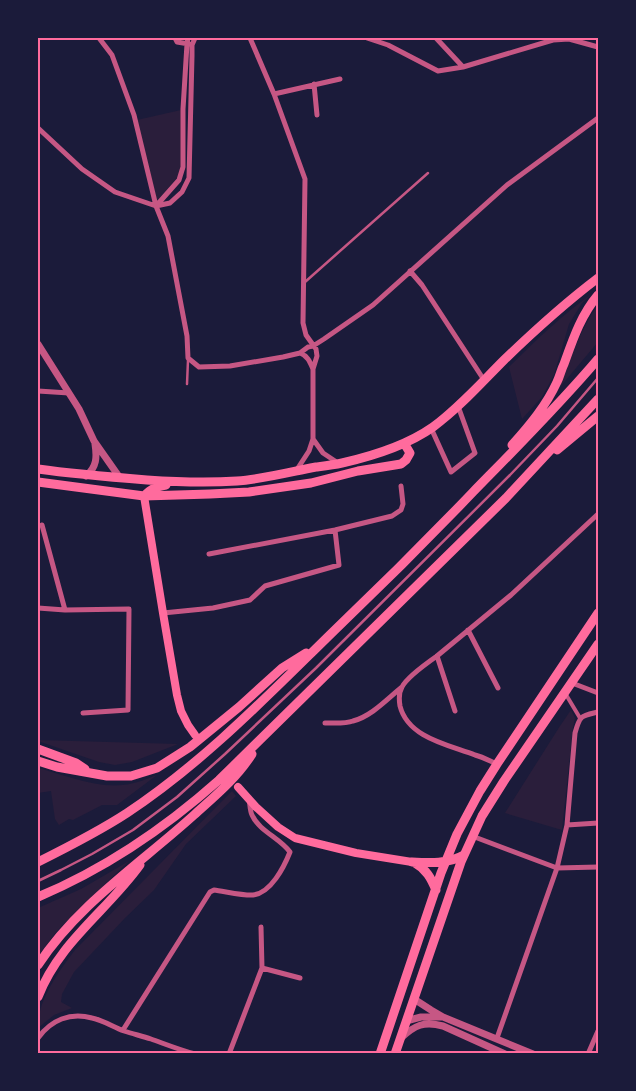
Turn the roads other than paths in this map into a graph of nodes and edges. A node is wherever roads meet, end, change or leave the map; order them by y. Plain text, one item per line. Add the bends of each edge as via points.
1 (99, 38) edge
2 (175, 38) edge
3 (194, 38) edge
4 (250, 38) edge
5 (367, 38) edge
6 (436, 38) edge
7 (551, 39) edge
8 (189, 42) edge
9 (598, 47) edge
10 (463, 67) junction
11 (340, 79) dead end
12 (314, 84) junction
13 (274, 94) junction
14 (317, 116) dead end
15 (596, 120) edge
16 (38, 128) edge
17 (428, 172) dead end
18 (156, 206) junction
19 (410, 271) junction
20 (598, 278) edge
21 (304, 283) junction
22 (598, 295) edge
23 (38, 344) edge
24 (313, 346) junction
25 (300, 353) junction
26 (188, 358) junction
27 (598, 359) edge
28 (313, 369) junction
29 (598, 378) edge
30 (484, 380) junction
31 (187, 384) dead end
32 (38, 391) edge
33 (70, 393) junction
34 (598, 398) edge
35 (458, 406) junction
36 (598, 416) edge
37 (431, 428) junction
38 (313, 439) junction
39 (94, 441) junction
40 (404, 443) junction
41 (340, 464) junction
42 (535, 467) junction
43 (38, 469) edge
44 (296, 472) junction
45 (86, 476) junction
46 (120, 478) junction
47 (38, 482) edge
48 (179, 482) junction
49 (401, 486) dead end
50 (475, 490) junction
51 (144, 496) junction
52 (598, 514) edge
53 (42, 525) dead end
54 (335, 530) junction
55 (209, 554) dead end
56 (38, 608) edge
57 (64, 610) junction
58 (163, 613) junction
59 (598, 613) edge
60 (468, 630) junction
61 (598, 644) edge
62 (317, 648) junction
63 (437, 656) junction
64 (572, 683) junction
65 (402, 687) junction
66 (498, 688) dead end
67 (564, 693) junction
68 (598, 693) edge
69 (455, 711) dead end
70 (598, 712) edge
71 (83, 713) dead end
72 (580, 718) junction
73 (326, 723) dead end
74 (195, 735) dead end
75 (260, 741) junction
76 (38, 749) edge
77 (38, 762) edge
78 (497, 764) junction
79 (89, 772) junction
80 (238, 787) dead end
81 (248, 798) junction
82 (598, 823) edge
83 (567, 825) junction
84 (472, 836) junction
85 (148, 855) junction
86 (464, 855) junction
87 (38, 862) edge
88 (412, 862) junction
89 (445, 862) junction
90 (598, 867) edge
91 (557, 868) junction
92 (38, 881) edge
93 (436, 890) junction
94 (38, 897) edge
95 (261, 927) dead end
96 (38, 965) edge
97 (262, 968) junction
98 (300, 978) dead end
99 (38, 997) edge
100 (414, 999) junction
101 (444, 1017) junction
102 (406, 1021) junction
103 (390, 1025) junction
104 (123, 1030) junction
105 (480, 1031) junction
106 (598, 1031) edge
107 (38, 1038) edge
108 (497, 1038) junction
109 (399, 1040) junction
110 (477, 1040) junction
111 (195, 1054) edge
112 (229, 1054) edge
113 (380, 1054) edge
114 (395, 1054) edge
115 (505, 1054) edge
116 (533, 1054) edge
117 (588, 1054) edge

1 - 18 street via 112,55 134,115
2 - 8 street via 177,42
3 - 8 street
4 - 13 street
5 - 10 street via 388,45 438,71
6 - 10 street
7 - 9 street via 569,39
7 - 10 street
8 - 18 street via 183,109 183,167 178,180
8 - 18 street via 189,178 182,192 170,204
11 - 12 street
12 - 13 street
12 - 14 street
13 - 21 street via 305,179
15 - 19 street via 507,185
16 - 18 street via 82,169 114,192
17 - 21 lane
18 - 26 street via 168,236 187,336
19 - 24 street via 374,305
19 - 30 street
20 - 30 main road via 562,306
21 - 24 street via 303,323
22 - 50 main road via 580,322 558,381 544,406
23 - 33 street
24 - 25 street
24 - 28 street via 317,356
25 - 26 street via 230,366 199,368
25 - 28 street via 310,360
26 - 31 lane
27 - 50 main road
28 - 38 street
29 - 92 lane via 510,475 225,754 177,797 133,830
30 - 35 main road
32 - 33 street
33 - 39 street
34 - 42 main road
35 - 37 main road
35 - 37 street via 475,453 451,472
36 - 42 main road
37 - 40 main road
38 - 41 street via 323,453
38 - 44 street
39 - 45 street via 96,464
39 - 46 street
40 - 41 main road
40 - 51 main road via 410,453 401,464 311,483 249,492
41 - 44 main road
42 - 75 main road
43 - 45 main road
44 - 48 main road via 237,481
45 - 46 main road
46 - 48 main road
46 - 51 main road via 129,489
47 - 51 main road
48 - 51 main road via 155,487
49 - 54 street via 404,504 392,516
50 - 62 main road
51 - 58 main road
52 - 60 street via 511,595
53 - 57 street
54 - 55 street
54 - 58 street via 339,565 265,586 250,600 206,610
56 - 57 street
57 - 71 street via 129,609 128,710
58 - 74 main road via 181,711
59 - 78 main road
60 - 63 street
60 - 66 street
61 - 64 main road
62 - 79 main road via 282,668 196,742 157,768 131,776
62 - 87 main road via 246,717 160,789 101,830
63 - 65 street
63 - 69 street
64 - 67 main road
64 - 68 street
65 - 73 street via 362,718
65 - 78 street via 399,700 402,713 415,728 433,740
67 - 72 street
67 - 84 main road via 504,781
70 - 72 street
72 - 83 street via 575,733
75 - 85 main road via 246,764 225,788
75 - 94 main road via 196,801 148,838 89,873
76 - 79 main road via 76,763
77 - 79 main road
78 - 89 main road via 468,813
80 - 81 main road
81 - 88 main road via 278,827 295,838
81 - 104 street via 252,815 290,852 278,877 266,890 254,895 210,892
82 - 83 street
83 - 91 street
84 - 86 main road
84 - 91 street
85 - 96 main road via 64,930
85 - 99 main road via 120,892 57,960
86 - 89 main road
86 - 100 main road
88 - 89 main road
88 - 93 main road via 427,872
89 - 93 main road
90 - 91 street
91 - 108 street
93 - 103 main road
95 - 97 street
97 - 98 street
97 - 112 street
100 - 101 street
100 - 102 main road
101 - 102 street
101 - 105 street
102 - 103 main road
102 - 109 main road
103 - 113 main road
104 - 107 street via 93,1018 74,1016 50,1024
104 - 111 street
105 - 108 street
105 - 110 street
106 - 117 street
108 - 116 street
109 - 110 street via 414,1028 432,1023
109 - 114 main road
110 - 115 street

